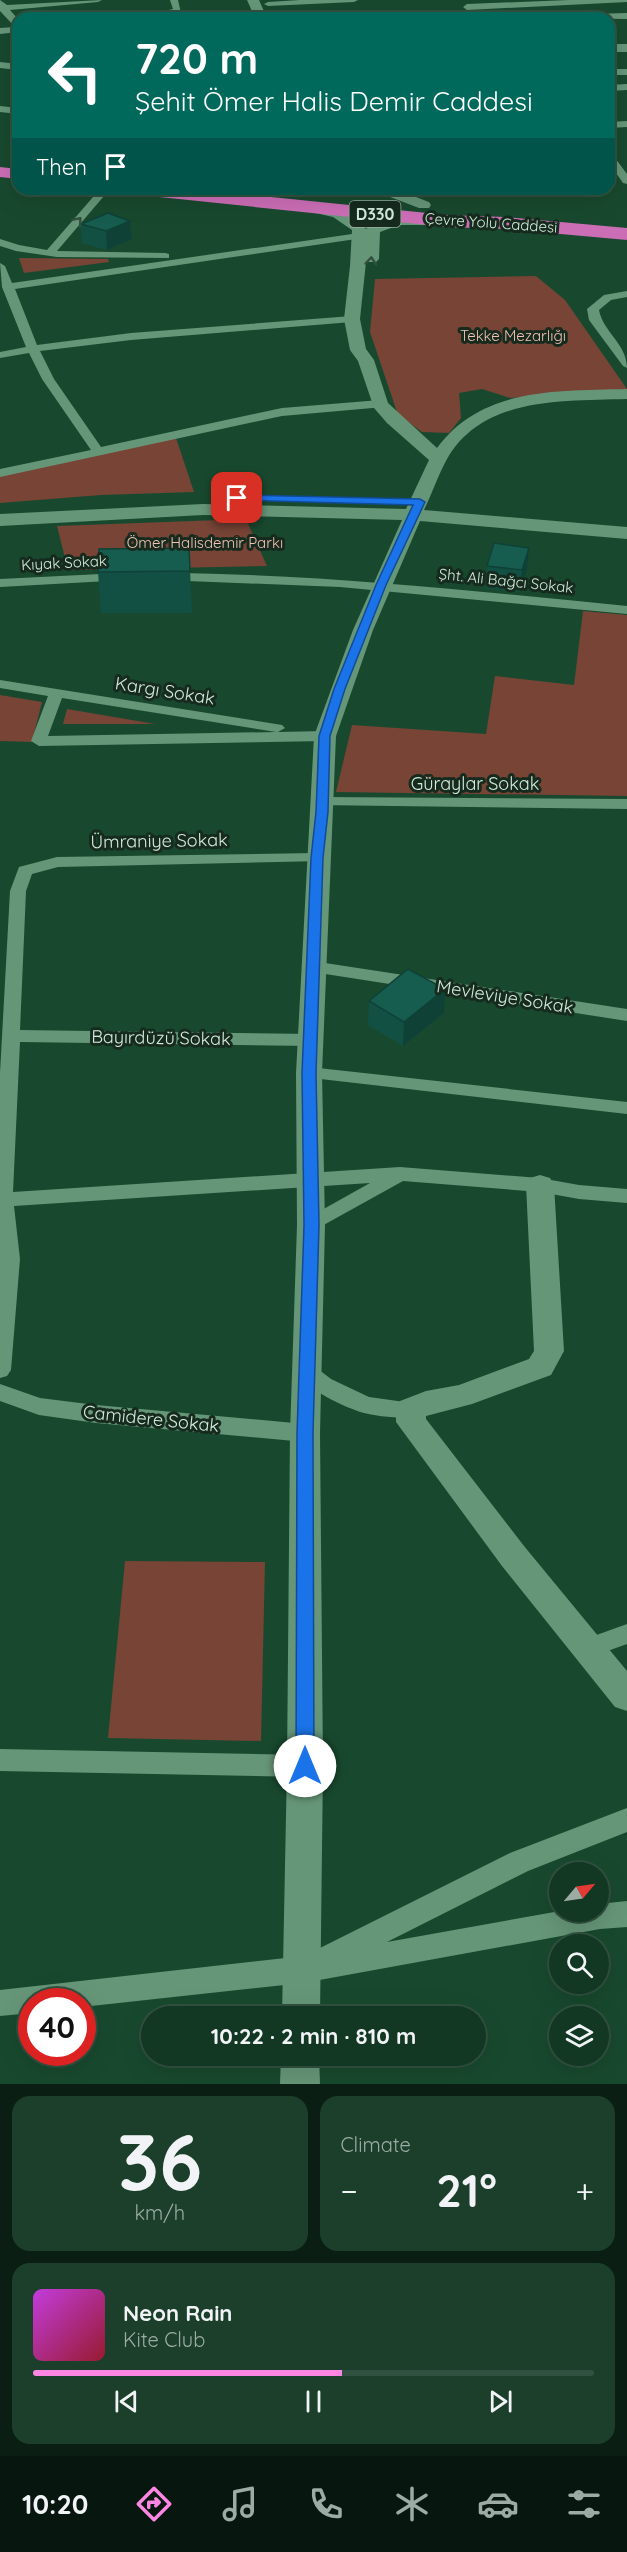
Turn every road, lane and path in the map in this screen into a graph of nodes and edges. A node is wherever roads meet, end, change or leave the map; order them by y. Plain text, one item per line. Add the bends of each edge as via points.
1 (98, 0) edge
2 (174, 0) edge
3 (354, 0) edge
4 (625, 0) edge
5 (64, 1) edge
6 (41, 2) edge
7 (268, 2) edge
8 (465, 3) edge
9 (1, 6) edge
10 (172, 12) edge
11 (12, 20) edge
12 (615, 164) edge
13 (627, 181) edge
14 (100, 195) edge
15 (195, 195) edge
16 (328, 195) edge
17 (398, 195) edge
18 (424, 205) junction
19 (304, 207) junction
20 (447, 221) junction
21 (627, 225) edge
22 (359, 236) junction
23 (627, 237) edge
24 (3, 248) edge
25 (50, 253) junction
26 (220, 257) junction
27 (3, 277) edge
28 (627, 294) edge
29 (351, 319) junction
30 (32, 348) junction
31 (0, 355) edge
32 (366, 360) junction
33 (627, 364) edge
34 (627, 394) edge
35 (380, 404) junction
36 (97, 450) junction
37 (438, 459) junction
38 (0, 473) edge
39 (416, 508) junction
40 (0, 510) edge
41 (627, 519) edge
42 (0, 520) edge
43 (627, 532) edge
44 (131, 577) edge
45 (154, 577) edge
46 (0, 584) edge
47 (381, 585) junction
48 (627, 610) edge
49 (0, 684) edge
50 (57, 693) junction
51 (325, 736) junction
52 (322, 802) junction
53 (627, 804) edge
54 (317, 858) junction
55 (9, 892) edge
56 (312, 967) junction
57 (627, 1015) edge
58 (11, 1036) junction
59 (312, 1040) junction
60 (309, 1073) junction
61 (627, 1108) edge
62 (400, 1174) junction
63 (311, 1181) junction
64 (540, 1185) junction
65 (627, 1196) edge
66 (3, 1200) junction
67 (311, 1225) junction
68 (0, 1370) edge
69 (307, 1372) junction
70 (0, 1392) edge
71 (411, 1410) junction
72 (305, 1433) junction
73 (627, 1635) edge
74 (588, 1648) junction
75 (627, 1696) edge
76 (0, 1760) edge
77 (305, 1766) junction
78 (627, 1820) edge
79 (627, 1914) edge
80 (303, 1970) junction
81 (0, 2002) edge
82 (302, 2006) edge
83 (300, 2066) edge
84 (300, 2084) edge

1 - 5 street
2 - 10 street via 178,11
3 - 7 street
4 - 8 street
5 - 6 street
6 - 9 street
9 - 11 street
12 - 13 street
25 -> 14 street
15 - 19 highway, Çevre Yolu Caddesi / D330
16 - 18 highway, Çevre Yolu Caddesi / D330
17 - 18 street
18 - 21 highway, Çevre Yolu Caddesi / D330
19 - 20 highway, Çevre Yolu Caddesi / D330
19 - 22 street via 345,217 359,229
20 - 23 highway, Çevre Yolu Caddesi / D330 via 505,223
32 -> 20 street via 371,350 364,319 373,230 397,221
22 - 26 street
22 - 29 street
24 - 25 street
25 - 26 street
26 - 27 street
27 - 30 street
28 - 33 street via 609,297 593,309 595,320
29 - 30 street
29 - 32 street via 358,350
30 - 31 street
30 - 36 street via 48,379
32 - 35 street
34 - 37 street via 513,403 470,422
35 - 36 street via 282,412
35 - 37 street
36 - 38 street
37 - 39 street
39 - 40 street via 181,498
39 - 41 street
39 - 42 street via 165,510
39 - 43 street
39 - 47 street
44 - 46 street, Kıyak Sokak
45 - 47 street
47 - 48 street, Şht. Ali Bağcı Sokak
47 - 51 street
49 - 50 street, Kargı Sokak
50 - 51 street, Kargı Sokak
50 - 51 street via 39,741
51 - 52 street
52 - 53 street, Güraylar Sokak
52 - 54 street
54 - 55 street, Ümraniye Sokak via 57,862 25,871
54 - 56 street
55 - 58 street
56 - 57 street, Mevleviye Sokak
56 - 59 street
58 - 59 street, Bayırdüzü Sokak
58 - 66 street
59 - 60 street
60 - 61 street
60 - 63 street
62 - 63 street
62 - 64 street
62 - 67 street
63 - 66 street
63 - 67 street
64 - 65 street
64 - 71 street via 549,1351 540,1366
66 - 68 street via 10,1259
67 - 69 street
69 - 71 street via 324,1385 366,1405
69 - 72 street
70 - 72 street, Camidere Sokak via 51,1408
71 - 74 street via 411,1422
72 - 77 street
73 - 74 street
74 - 75 street
76 - 77 street
77 - 80 street
78 - 80 street via 519,1862
79 - 80 street
80 - 81 street
80 - 82 street
83 - 84 street

